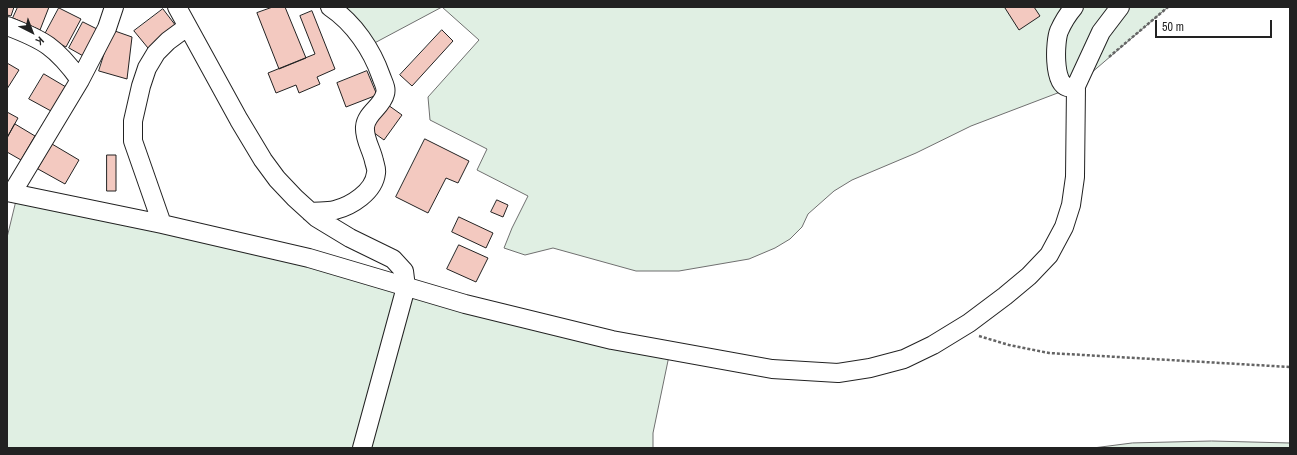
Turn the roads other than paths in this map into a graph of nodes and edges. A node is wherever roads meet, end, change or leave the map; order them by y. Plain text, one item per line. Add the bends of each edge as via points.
1 (114, 7) edge
2 (330, 7) edge
3 (1074, 7) edge
4 (1120, 7) edge
5 (180, 8) edge
6 (7, 26) edge
7 (187, 27) junction
8 (80, 80) junction
9 (1076, 86) junction
10 (10, 192) edge
11 (310, 212) junction
12 (162, 224) junction
13 (406, 287) junction
14 (362, 448) edge

1 - 8 street via 107,28
2 - 11 street via 339,13 367,47 386,88 385,94 368,116 364,126 376,173 372,184 363,195 350,204 334,210
3 - 9 street via 1066,17 1056,44 1059,78 1066,87
4 - 9 street via 1101,32
5 - 7 street
6 - 8 street via 33,36 51,47
7 - 11 street via 263,160 277,179
7 - 12 street via 156,53 147,68 133,120 133,141
8 - 10 street
9 - 13 street via 1075,177 1071,205 1064,227 1049,255 1005,296 960,329 904,359 838,373 772,369 612,340
10 - 12 street
11 - 13 street via 350,238 393,259 404,271
12 - 13 street via 309,258
13 - 14 street

